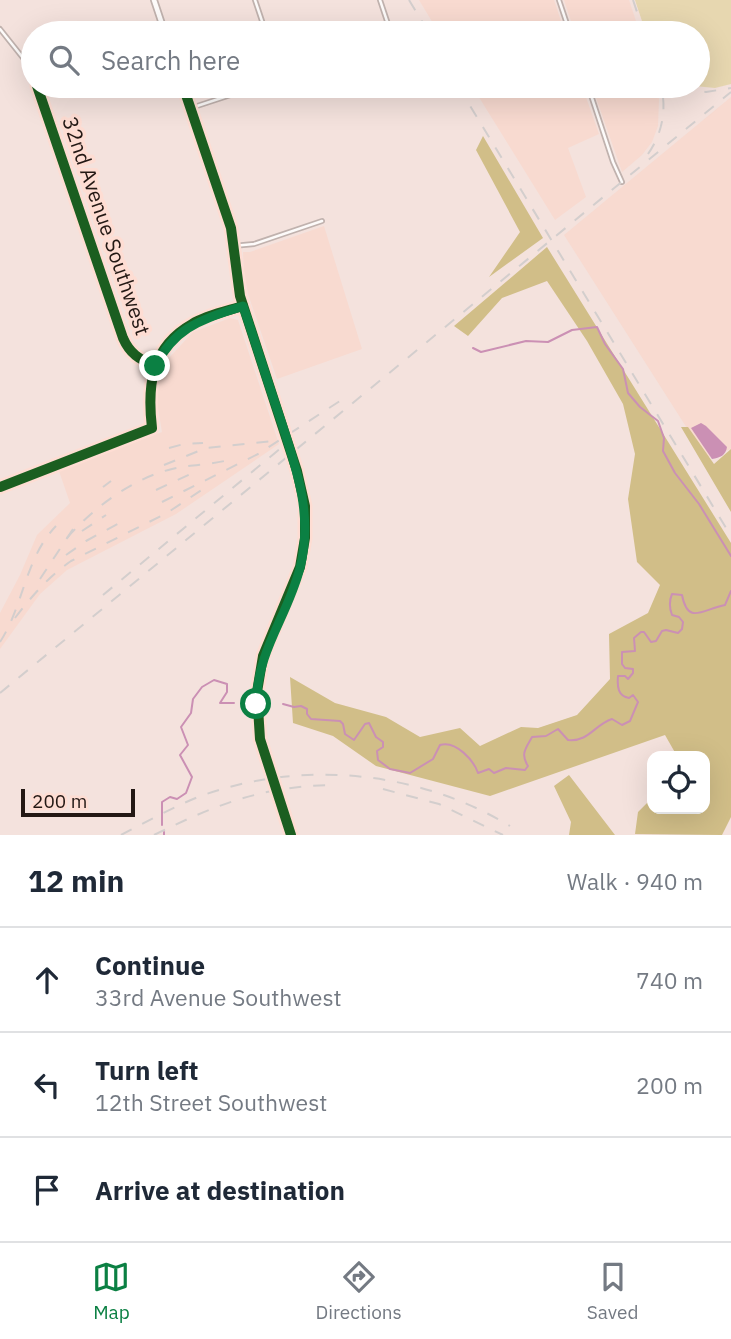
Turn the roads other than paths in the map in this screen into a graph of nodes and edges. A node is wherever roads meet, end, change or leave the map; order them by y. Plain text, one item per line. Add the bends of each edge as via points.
1 (154, 0) edge
2 (255, 0) edge
3 (380, 0) edge
4 (559, 0) edge
5 (161, 21) edge
6 (263, 21) edge
7 (387, 21) edge
8 (566, 21) edge
9 (0, 29) edge
10 (21, 55) edge
11 (41, 98) edge
12 (187, 98) edge
13 (221, 98) edge
14 (592, 98) edge
15 (191, 108) junction
16 (622, 181) dead end
17 (322, 221) dead end
18 (233, 246) junction
19 (243, 306) junction
20 (155, 366) junction
21 (0, 487) edge
22 (291, 835) edge

1 - 5 street
2 - 6 street
3 - 7 street
4 - 8 street
9 - 10 street
11 - 20 street, 32nd Avenue Southwest via 123,338 132,354
12 - 15 street
13 - 15 street
14 - 16 street
15 - 18 street
17 - 18 street via 254,244
18 - 19 street
19 - 20 street via 193,323 167,346
19 - 22 street, bridge via 305,506 296,581 264,656 257,692 257,727
20 - 21 street via 149,390 152,428

